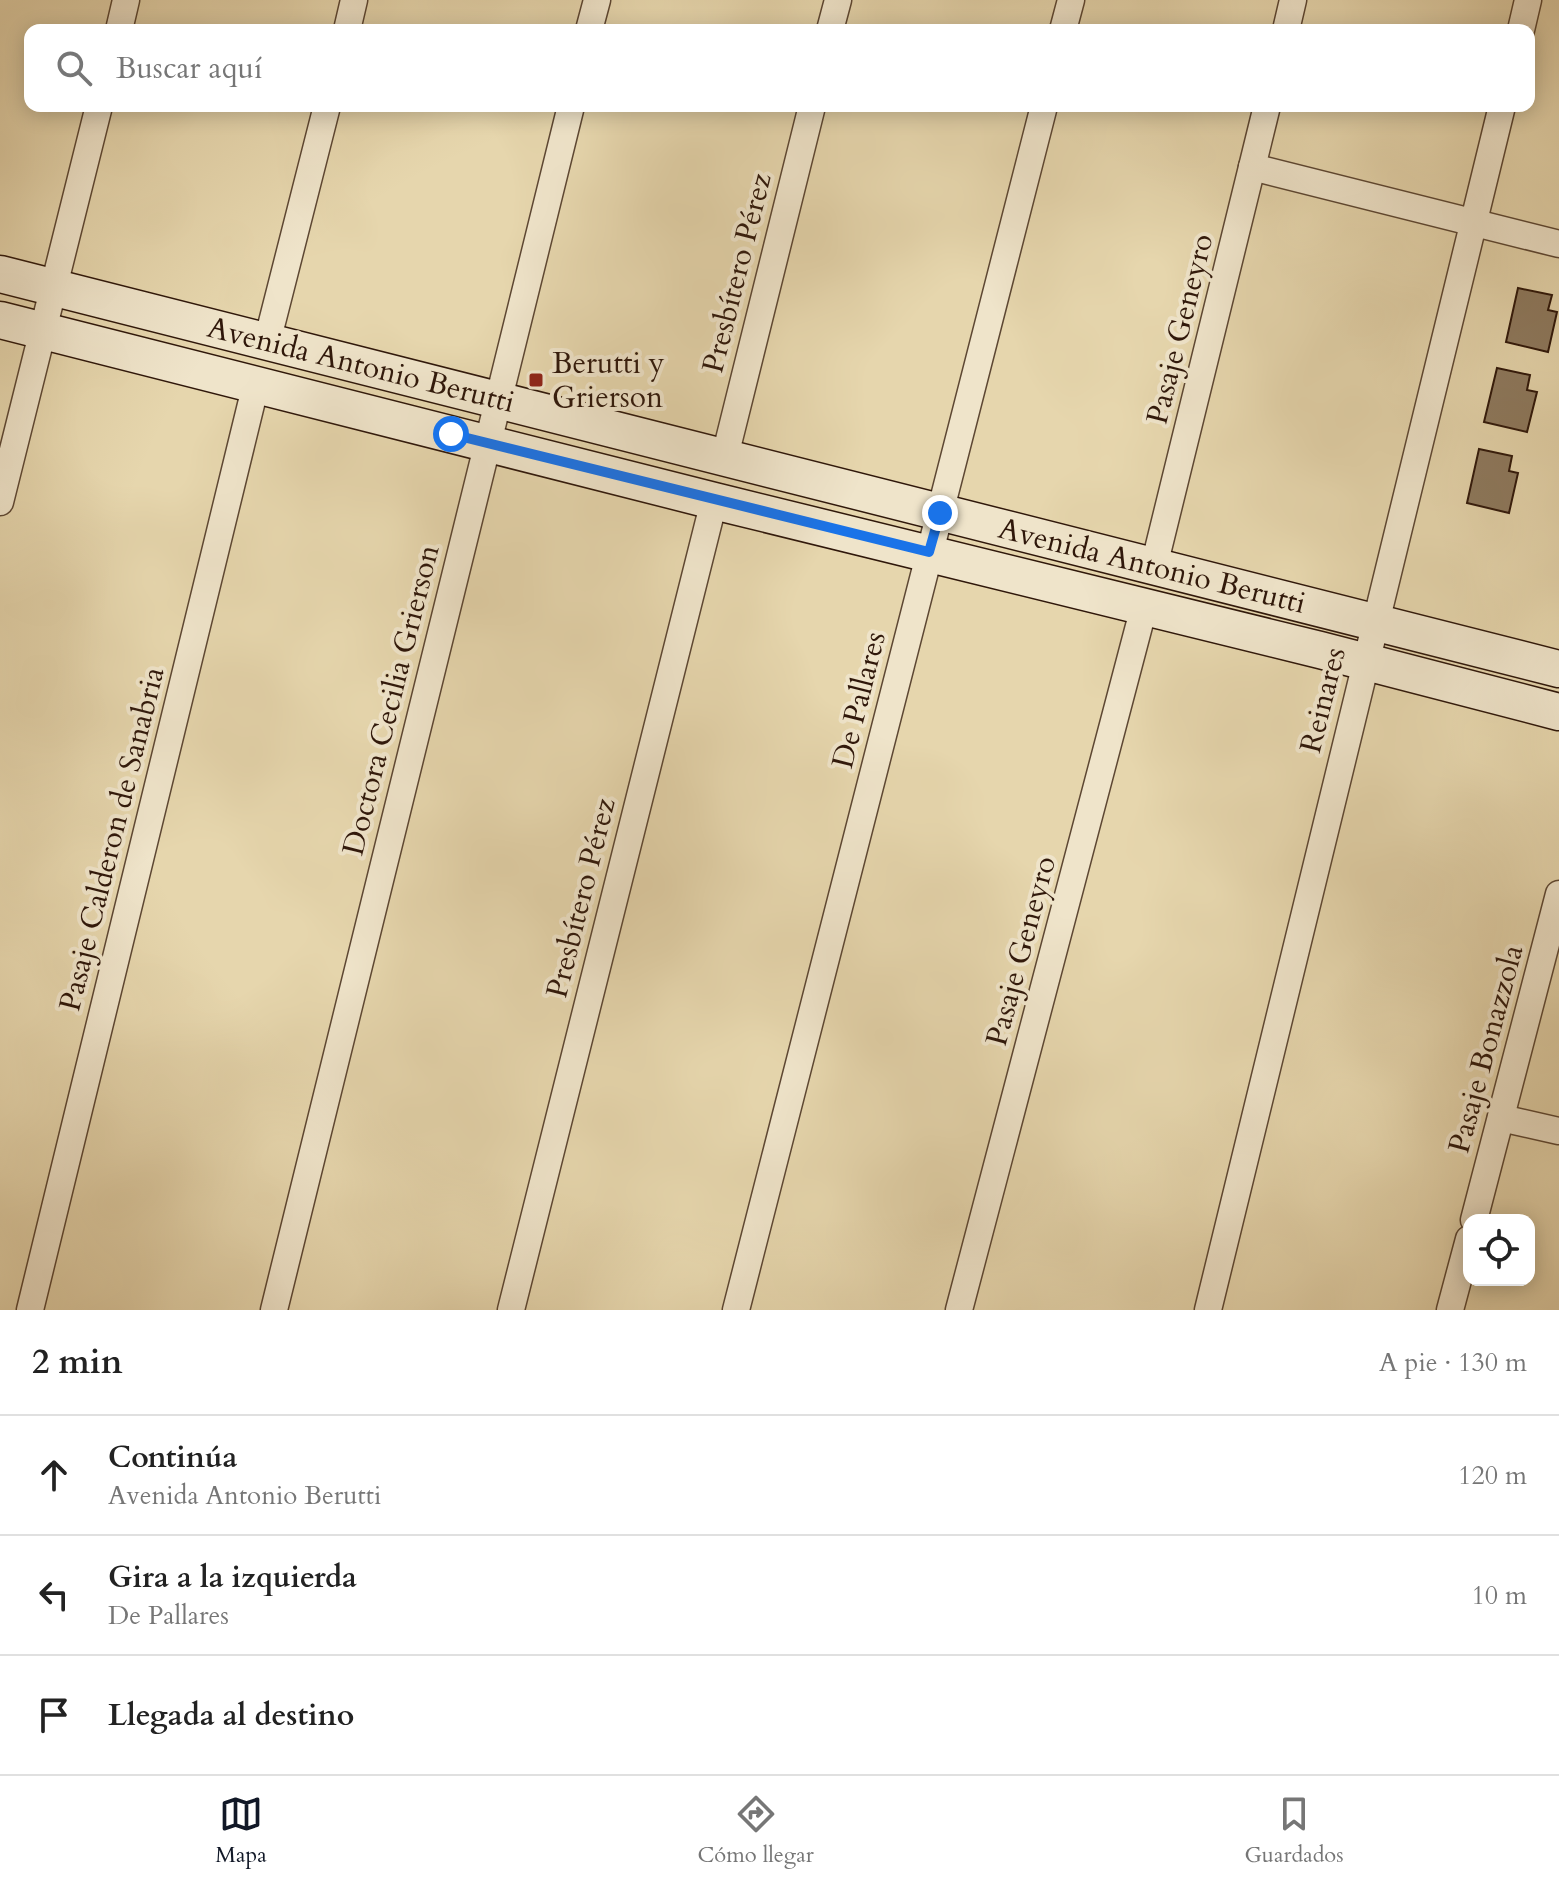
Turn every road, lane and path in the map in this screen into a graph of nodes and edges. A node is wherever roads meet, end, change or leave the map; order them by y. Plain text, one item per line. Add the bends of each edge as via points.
1 (126, 0) edge
2 (354, 0) edge
3 (597, 0) edge
4 (838, 0) edge
5 (1071, 0) edge
6 (1293, 0) edge
7 (1528, 0) edge
8 (120, 24) edge
9 (348, 24) edge
10 (591, 24) edge
11 (832, 24) edge
12 (1065, 24) edge
13 (1287, 24) edge
14 (1522, 24) edge
15 (97, 112) edge
16 (325, 112) edge
17 (570, 112) edge
18 (811, 112) edge
19 (1042, 112) edge
20 (1266, 112) edge
21 (1500, 112) edge
22 (1252, 167) junction
23 (1472, 222) junction
24 (1559, 244) edge
25 (0, 274) edge
26 (53, 287) junction
27 (0, 320) edge
28 (41, 330) junction
29 (267, 342) junction
30 (256, 384) junction
31 (498, 400) junction
32 (487, 444) junction
33 (725, 456) junction
34 (714, 501) junction
35 (0, 502) edge
36 (940, 513) junction
37 (929, 552) junction
38 (1154, 566) junction
39 (1144, 607) junction
40 (1376, 621) junction
41 (1365, 662) junction
42 (1559, 669) edge
43 (1559, 712) edge
44 (1559, 894) edge
45 (1501, 1118) junction
46 (1559, 1131) edge
47 (1476, 1214) edge
48 (1463, 1261) edge
49 (30, 1310) edge
50 (274, 1310) edge
51 (511, 1310) edge
52 (736, 1310) edge
53 (959, 1310) edge
54 (1208, 1310) edge
55 (1450, 1310) edge

1 - 8 street
2 - 9 street
3 - 10 street
4 - 11 street
5 - 12 street
6 - 13 street
7 - 14 street
15 - 26 street
16 - 29 street
17 - 31 street, Doctora Cecilia Grierson
18 - 33 street, Presbítero Pérez
19 - 36 street, De Pallares
20 - 22 street, Pasaje Geneyro
21 - 23 street, Reinares
22 - 23 street
22 - 38 street, Pasaje Geneyro
23 - 24 street
23 - 40 street, Reinares
25 - 26 street, Avenida Antonio Berutti
26 - 28 street
26 - 29 street, Avenida Antonio Berutti
27 - 28 street, Avenida Antonio Berutti
28 - 30 street, Avenida Antonio Berutti
28 - 35 street
29 - 31 street, Avenida Antonio Berutti
30 - 32 street, Avenida Antonio Berutti
30 - 49 street, Pasaje Calderon de Sanabria
31 - 32 street, Doctora Cecilia Grierson
31 - 33 street, Avenida Antonio Berutti
32 - 34 street, Avenida Antonio Berutti
32 - 50 street, Doctora Cecilia Grierson
33 - 36 street, Avenida Antonio Berutti
34 - 37 street, Avenida Antonio Berutti
34 - 51 street, Presbítero Pérez
36 - 37 street, De Pallares
36 - 38 street, Avenida Antonio Berutti
37 - 39 street, Avenida Antonio Berutti
37 - 52 street, De Pallares
38 - 40 street, Avenida Antonio Berutti
39 - 41 street, Avenida Antonio Berutti
39 - 53 street, Pasaje Geneyro
40 - 41 street, Reinares
40 - 42 street, Avenida Antonio Berutti
41 - 43 street, Avenida Antonio Berutti
41 - 54 street, Reinares
44 - 45 street, Pasaje Bonazzola
45 - 46 street
45 - 47 street, Pasaje Bonazzola
48 - 55 street

